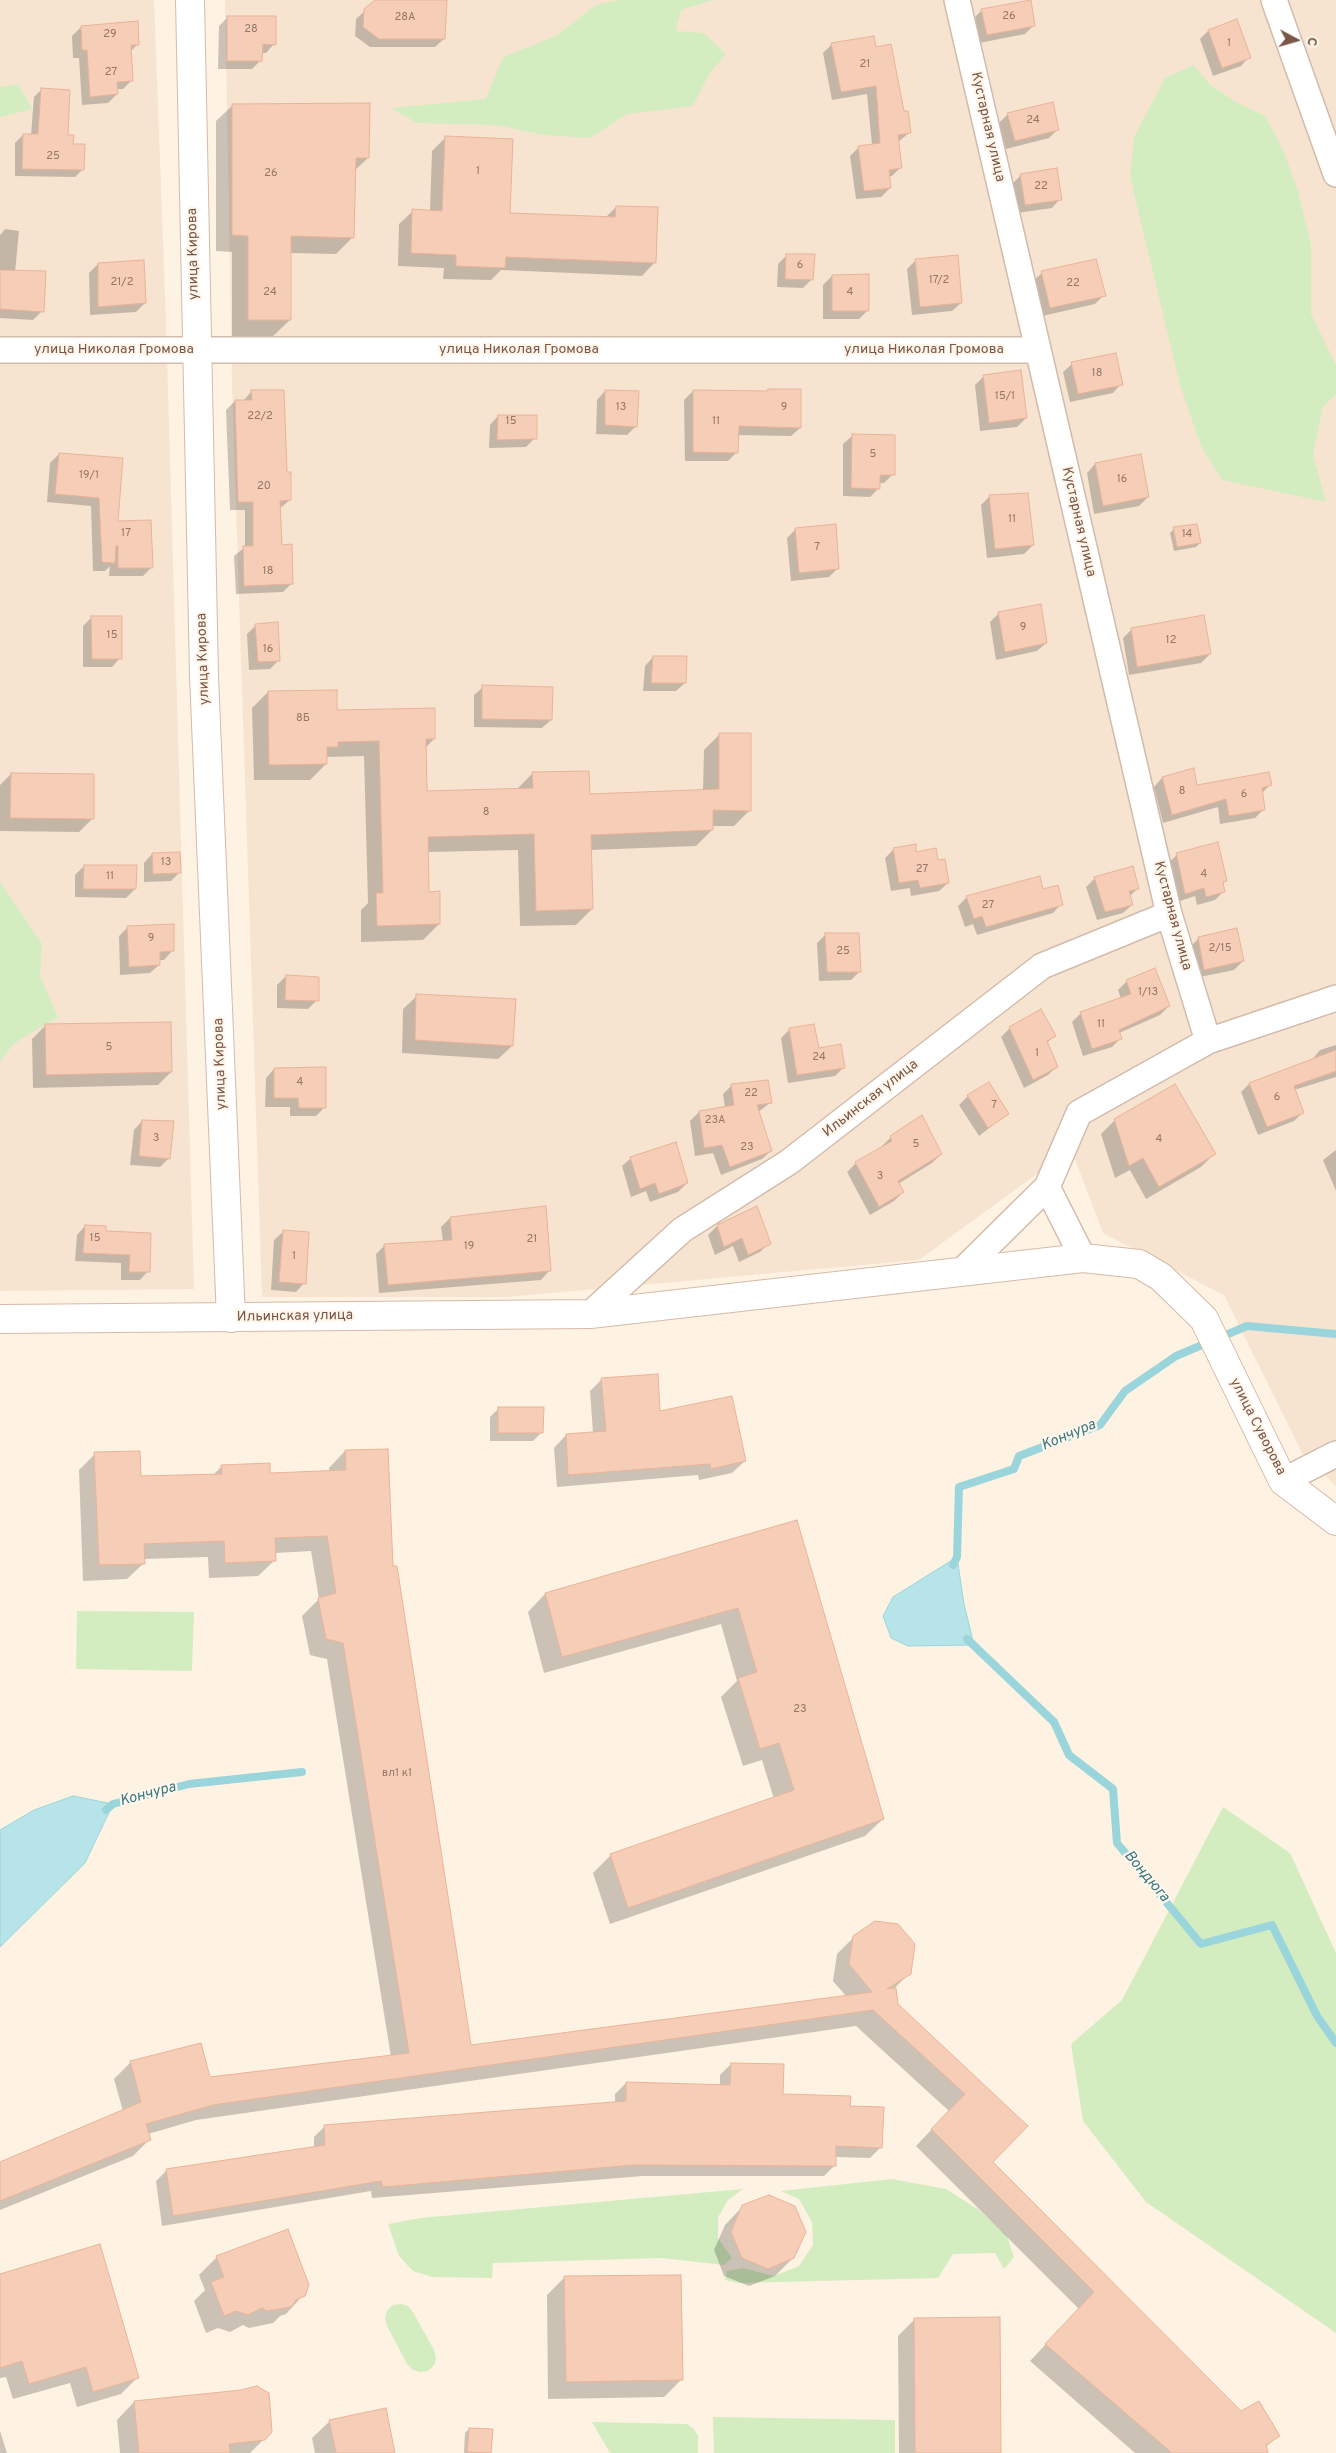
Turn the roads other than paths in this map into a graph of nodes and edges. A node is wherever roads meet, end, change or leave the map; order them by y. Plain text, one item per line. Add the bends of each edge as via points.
1 (190, 0) edge
2 (957, 0) edge
3 (1274, 0) edge
4 (1336, 174) edge
5 (0, 350) edge
6 (1038, 350) junction
7 (196, 351) junction
8 (1169, 914) junction
9 (1336, 998) edge
10 (1208, 1041) junction
11 (1047, 1187) junction
12 (1083, 1258) junction
13 (960, 1273) junction
14 (590, 1314) junction
15 (231, 1318) junction
16 (0, 1319) edge
17 (1227, 1368) joint
18 (1336, 1454) edge
19 (1282, 1480) junction
20 (1336, 1521) edge

1 - 7 main road, улица Кирова
2 - 6 street, Кустарная улица
3 - 4 street
5 - 7 street, улица Николая Громова
6 - 7 street, улица Николая Громова
6 - 8 street, Кустарная улица
7 - 15 main road, улица Кирова via 204,676
8 - 10 street, Кустарная улица
8 - 14 street, Ильинская улица via 1042,966 789,1162 682,1230
9 - 10 street
10 - 11 street via 1079,1114
11 - 12 street
11 - 13 street
12 - 13 main road, Ильинская улица
12 - 17 main road, Ильинская улица via 1139,1264 1162,1277 1204,1319
13 - 14 main road, Ильинская улица
14 - 15 main road, Ильинская улица
15 - 16 main road, Ильинская улица
17 - 19 main road, улица Суворова
18 - 19 street
19 - 20 main road, улица Суворова

